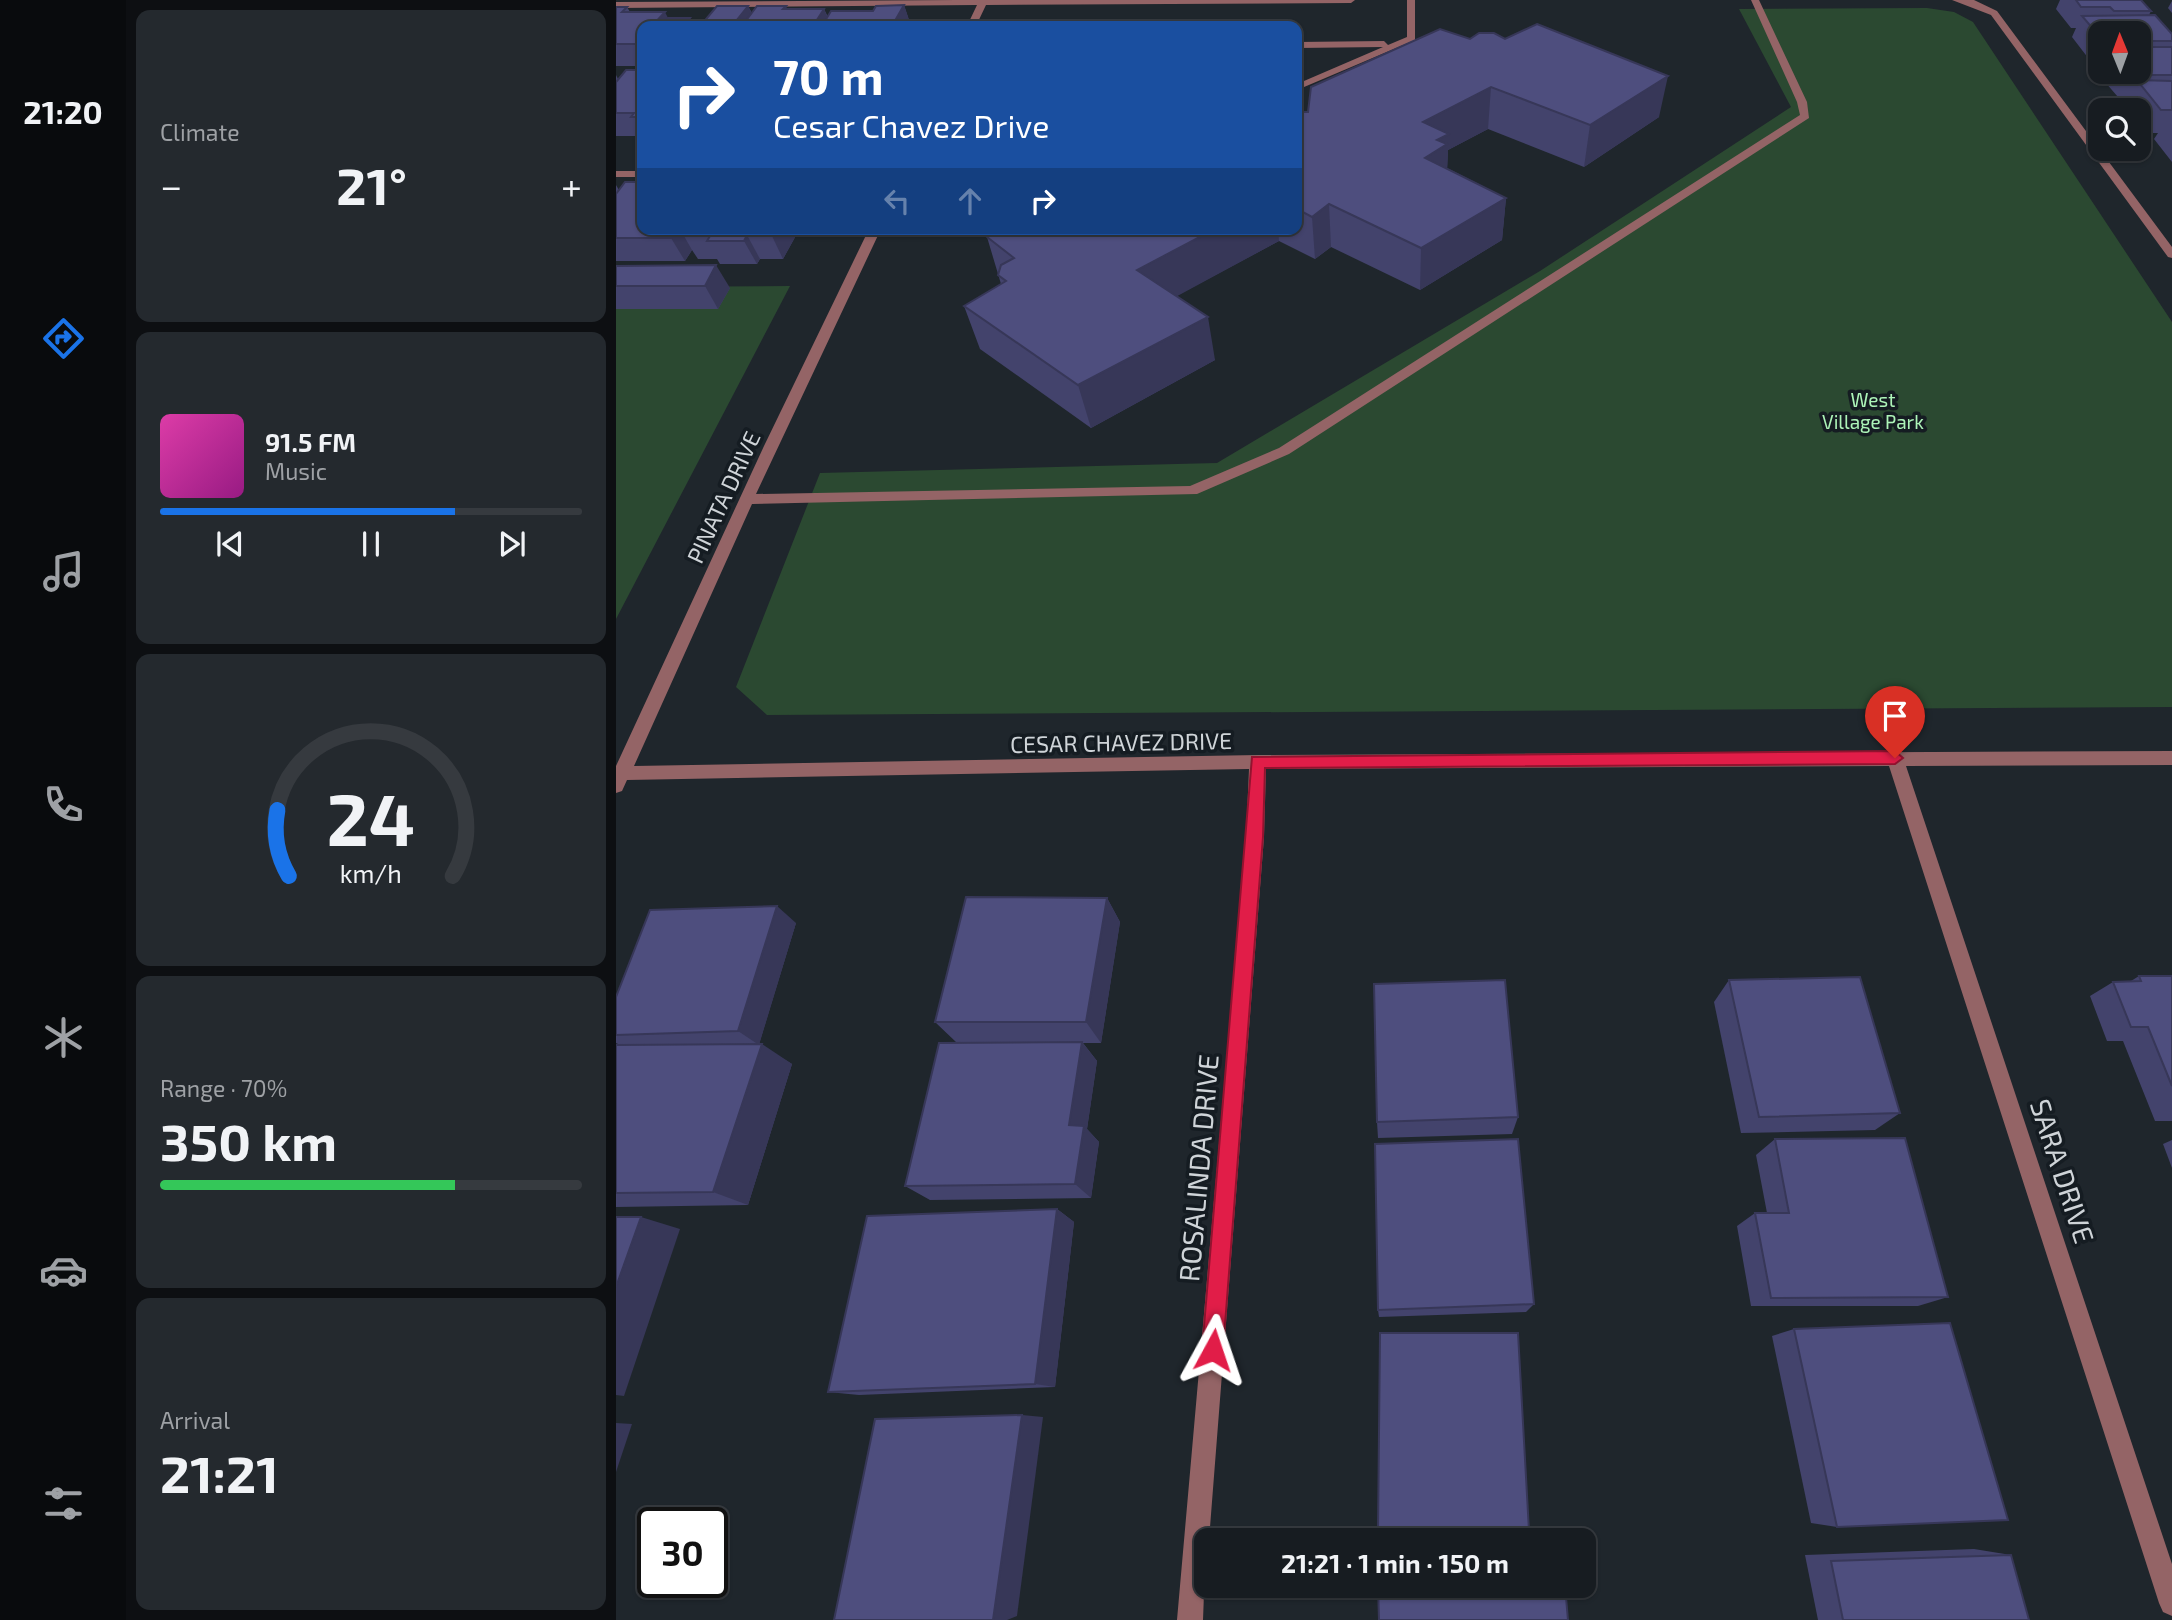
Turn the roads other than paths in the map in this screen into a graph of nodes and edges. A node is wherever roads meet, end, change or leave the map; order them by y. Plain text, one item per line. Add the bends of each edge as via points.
1 (1351, 0) edge
2 (1411, 0) edge
3 (1755, 0) edge
4 (1956, 0) edge
5 (984, 2) edge
6 (616, 5) edge
7 (974, 21) edge
8 (1394, 44) junction
9 (1302, 45) edge
10 (1302, 85) edge
11 (616, 174) edge
12 (637, 174) edge
13 (872, 235) edge
14 (2172, 255) edge
15 (747, 499) junction
16 (1895, 758) junction
17 (2172, 758) edge
18 (1258, 762) junction
19 (618, 777) edge
20 (2172, 1602) edge
21 (1190, 1620) edge

1 - 5 street
2 - 8 street via 1412,38
3 - 15 street via 1805,116 1283,451 1192,491
4 - 14 street via 1994,13
5 - 6 street
5 - 7 street
8 - 9 street
8 - 10 street
11 - 12 street
13 - 15 street, PINATA DRIVE
15 - 19 street, PINATA DRIVE
16 - 17 street, CESAR CHAVEZ DRIVE
16 - 18 street, CESAR CHAVEZ DRIVE
16 - 20 street, SARA DRIVE
18 - 19 street, CESAR CHAVEZ DRIVE
18 - 21 street, ROSALINDA DRIVE

